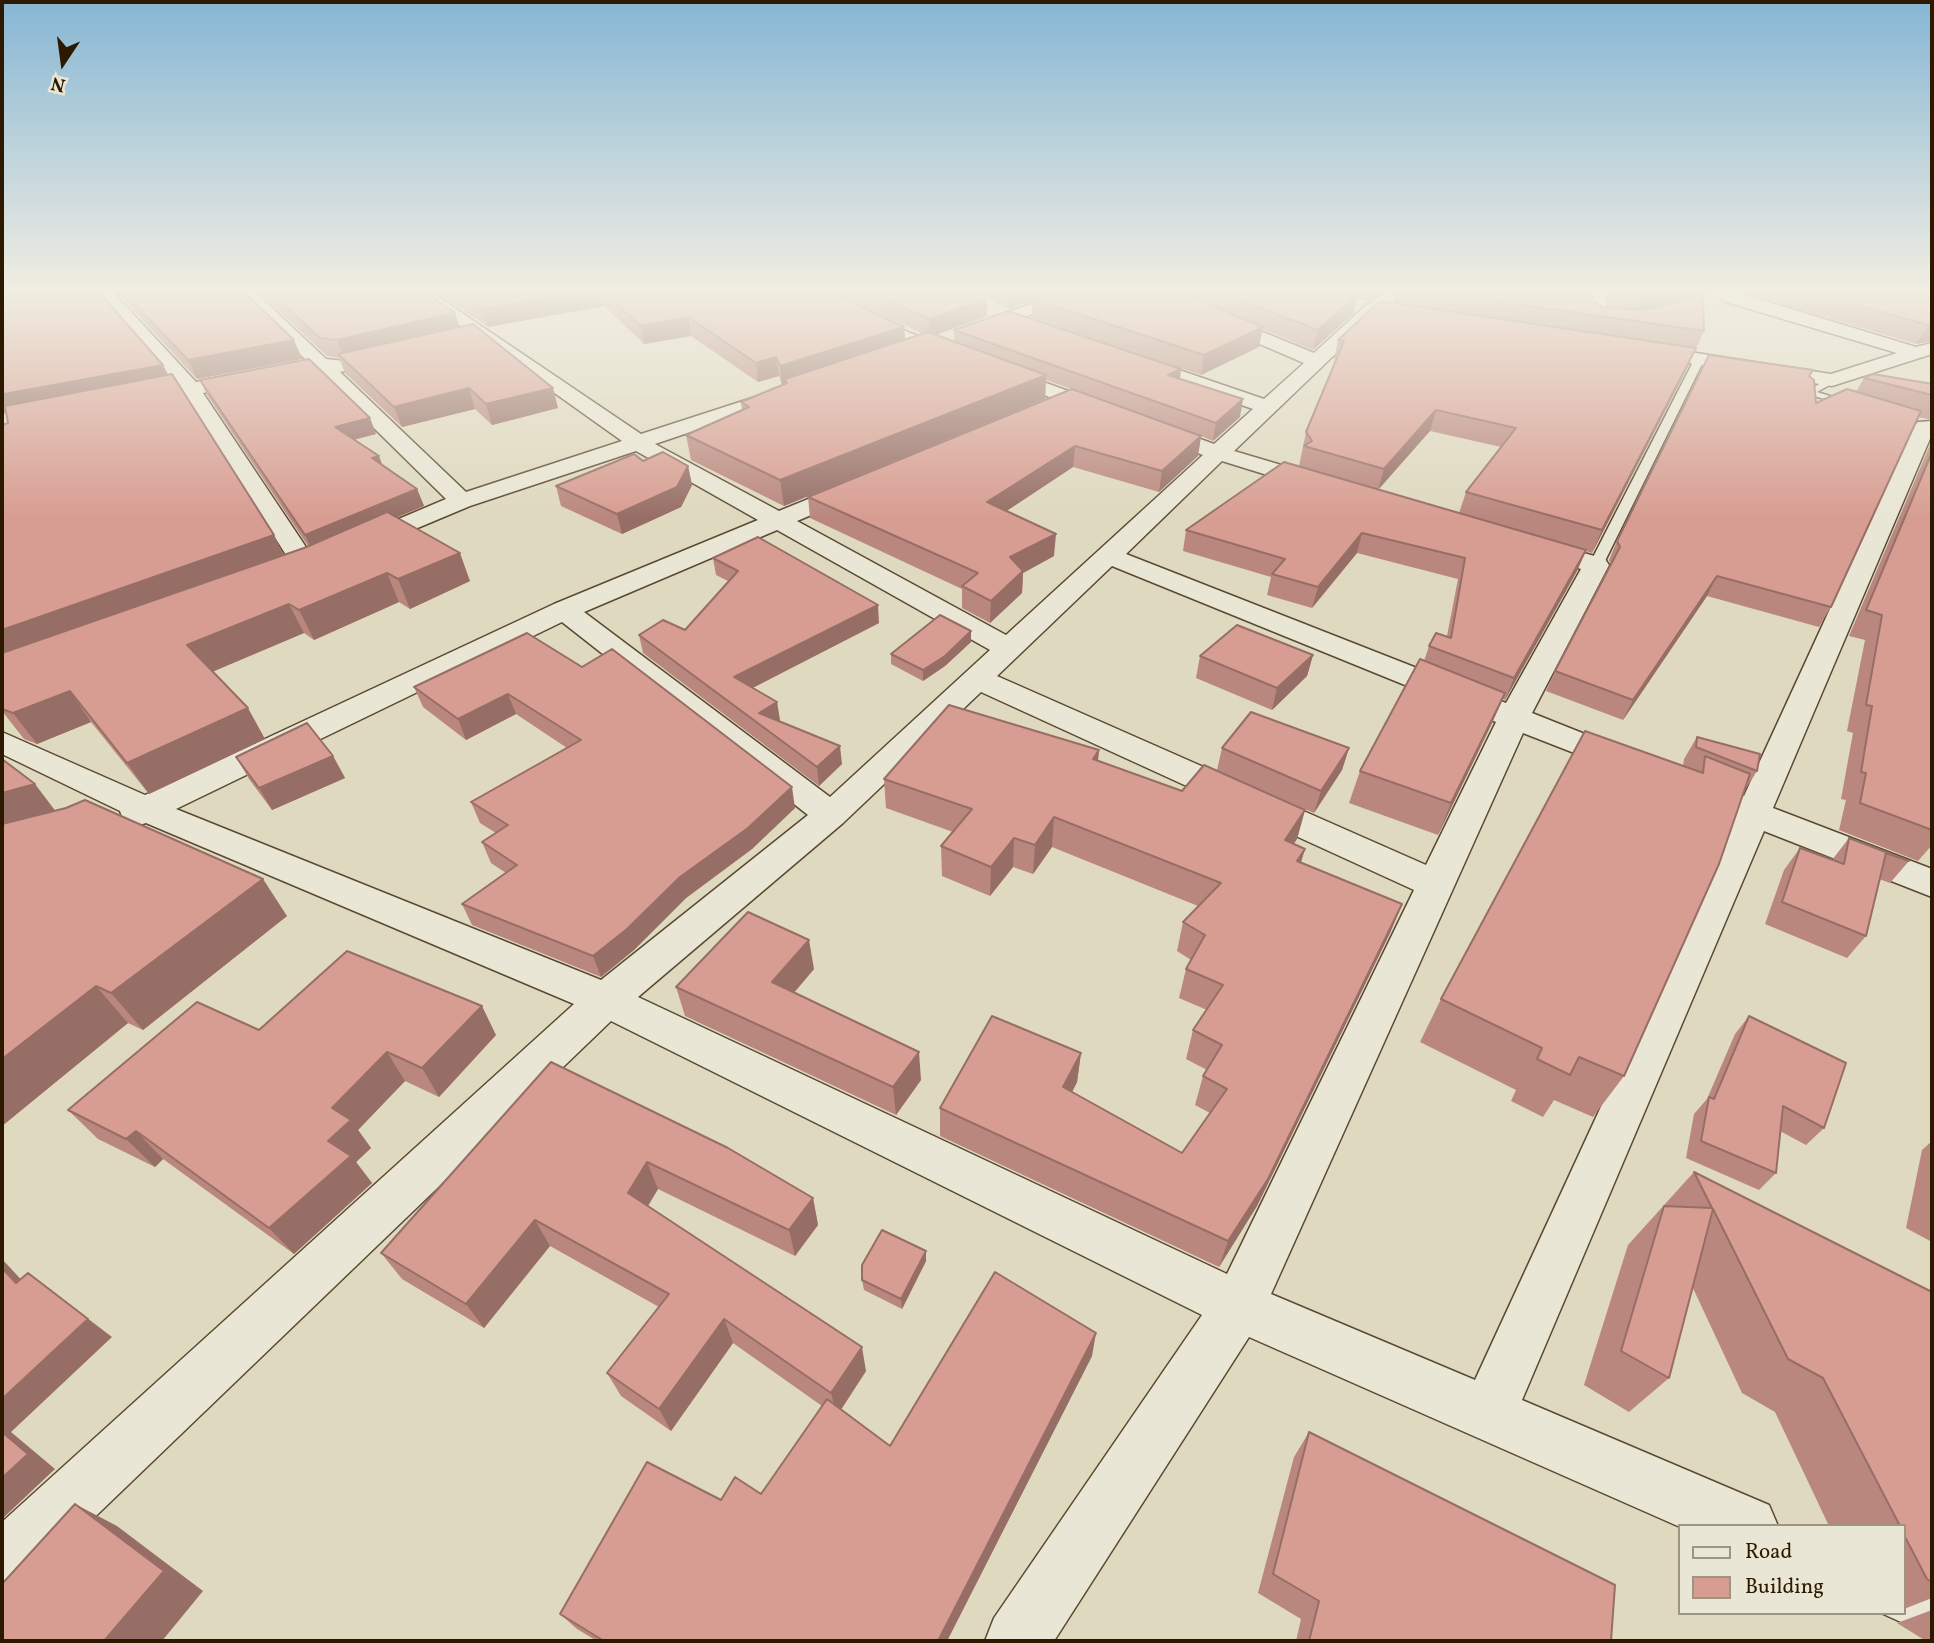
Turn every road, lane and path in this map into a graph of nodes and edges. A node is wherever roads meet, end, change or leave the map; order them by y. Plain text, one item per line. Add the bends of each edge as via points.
1 (321, 364) edge
2 (171, 365) edge
3 (317, 365) edge
4 (326, 365) edge
5 (354, 365) edge
6 (527, 365) edge
7 (981, 365) edge
8 (1144, 365) edge
9 (1313, 365) edge
10 (1697, 365) edge
11 (1730, 365) edge
12 (1886, 365) edge
13 (1832, 380) junction
14 (811, 386) edge
15 (191, 389) junction
16 (1071, 398) junction
17 (110, 405) edge
18 (1268, 407) junction
19 (1860, 408) edge
20 (1032, 414) edge
21 (1923, 425) edge
22 (639, 442) junction
23 (1218, 453) junction
24 (880, 478) edge
25 (1348, 492) edge
26 (462, 501) junction
27 (778, 520) junction
28 (1504, 538) edge
29 (1109, 556) junction
30 (1596, 565) junction
31 (307, 568) junction
32 (281, 577) edge
33 (564, 610) junction
34 (1010, 649) junction
35 (978, 679) junction
36 (1514, 718) junction
37 (2, 741) edge
38 (1653, 773) edge
39 (1703, 793) edge
40 (149, 811) junction
41 (1754, 813) junction
42 (831, 814) junction
43 (109, 822) edge
44 (1932, 884) edge
45 (1436, 885) junction
46 (606, 1000) junction
47 (1239, 1306) junction
48 (1489, 1414) junction
49 (1743, 1524) edge
50 (2, 1563) edge
51 (1906, 1594) edge
52 (1932, 1605) edge
53 (1017, 1641) edge

1 - 26 street
2 - 15 street
3 - 15 street
4 - 5 street
6 - 22 street
7 - 16 street
8 - 18 street
9 - 18 street
10 - 30 lane
11 - 13 street
12 - 13 street
13 - 19 lane via 1808,393
14 - 22 street
15 - 17 street
15 - 31 street
16 - 20 street
16 - 23 street
18 - 23 street
21 - 41 street
22 - 26 street
22 - 27 street
23 - 25 street
23 - 29 street
24 - 27 street
26 - 31 street
27 - 33 street
27 - 34 street
28 - 30 street
29 - 34 street
29 - 36 street
30 - 36 street
31 - 32 street
33 - 40 street
33 - 42 street
34 - 35 street
35 - 42 street
35 - 45 street
36 - 38 street
36 - 45 street
37 - 40 street
39 - 41 street
40 - 43 street
40 - 46 street
41 - 44 street
41 - 48 street
42 - 46 street
45 - 47 street
46 - 47 street
46 - 50 street
47 - 48 street
47 - 53 street
48 - 49 street
51 - 52 street

